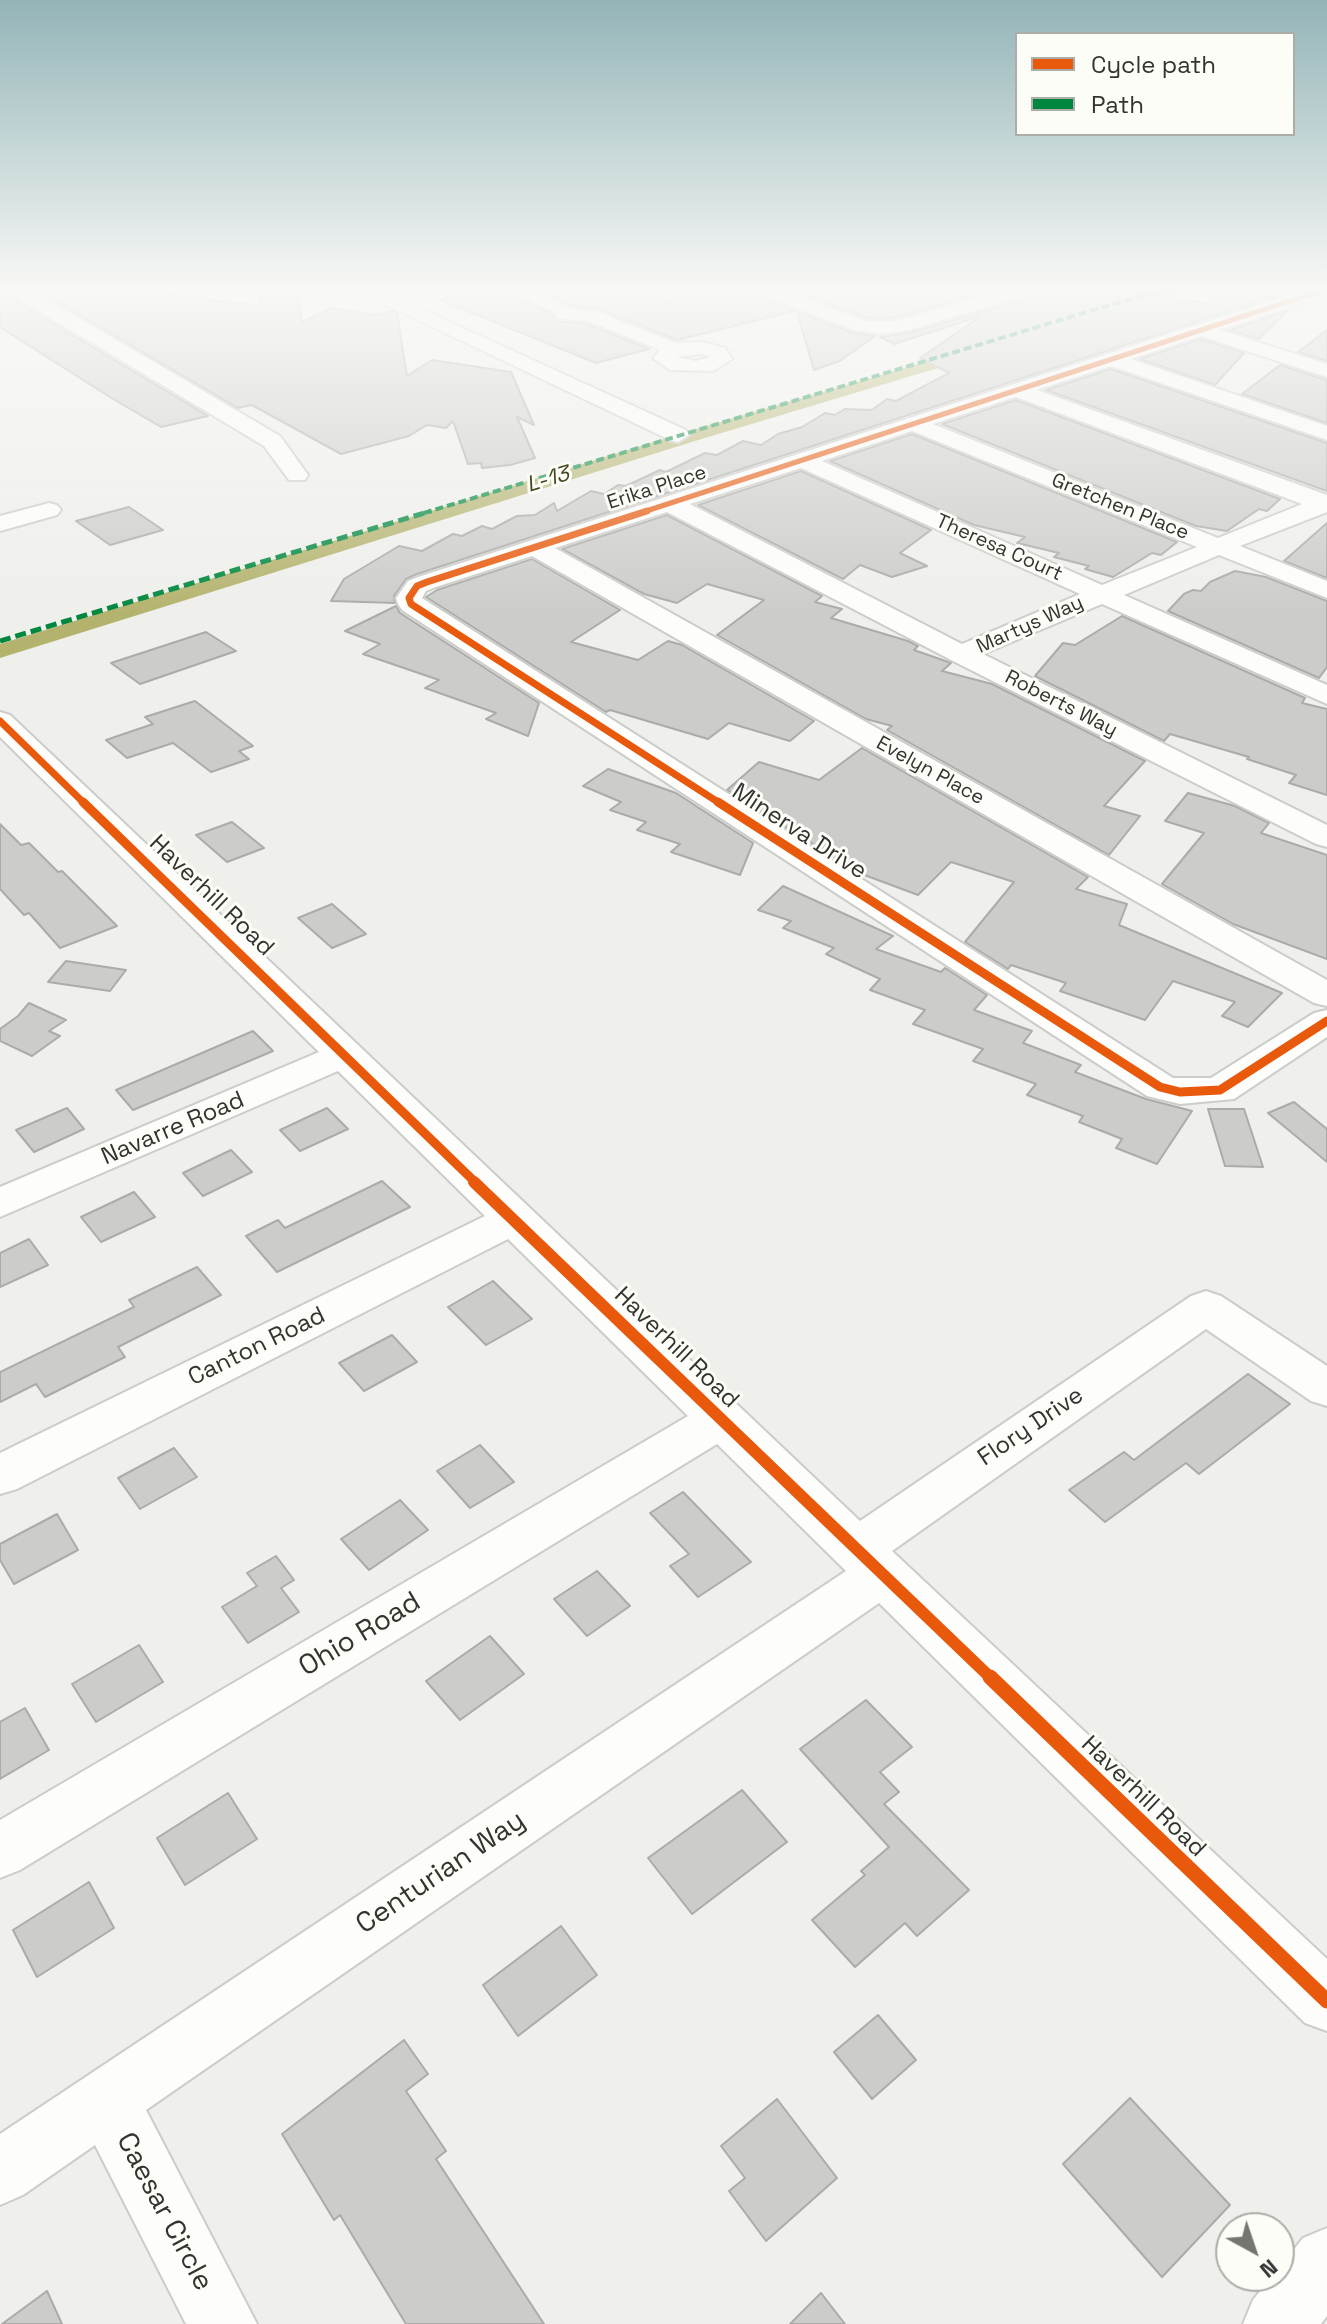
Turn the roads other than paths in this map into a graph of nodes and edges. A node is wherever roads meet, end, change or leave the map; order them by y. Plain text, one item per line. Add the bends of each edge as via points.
1 (196, 396) edge
2 (595, 396) edge
3 (997, 396) edge
4 (1034, 396) edge
5 (1220, 396) edge
6 (913, 424) junction
7 (1327, 433) edge
8 (678, 435) dead end
9 (802, 460) junction
10 (297, 475) dead end
11 (680, 500) junction
12 (1326, 507) edge
13 (49, 510) dead end
14 (0, 524) edge
15 (534, 547) junction
16 (1230, 550) junction
17 (1327, 590) edge
18 (410, 592) joint
19 (1112, 599) junction
20 (982, 651) junction
21 (1327, 695) edge
22 (0, 721) edge
23 (1327, 814) edge
24 (1327, 837) edge
25 (1327, 995) edge
26 (1327, 1021) edge
27 (346, 1054) junction
28 (0, 1203) edge
29 (513, 1219) junction
30 (1327, 1389) edge
31 (721, 1419) junction
32 (0, 1475) edge
33 (869, 1562) junction
34 (0, 1851) edge
35 (1327, 2001) edge
36 (106, 2100) junction
37 (0, 2172) edge
38 (1327, 2262) edge
39 (223, 2324) edge
40 (1277, 2324) edge

1 - 10 street via 272,441
2 - 8 street
3 - 6 street, Erika Place
4 - 12 street
5 - 7 street
6 - 9 street, Erika Place
6 - 16 street, Gretchen Place
9 - 11 street, Erika Place
9 - 19 street, Theresa Court
11 - 15 street, Erika Place
11 - 20 street, Roberts Way
12 - 16 street, Martys Way
13 - 14 street
15 - 18 street, Erika Place
15 - 25 street, Evelyn Place
16 - 17 street, Gretchen Place
16 - 19 street, Martys Way
18 - 26 street, Minerva Drive via 411,604 1142,1079 1180,1092 1220,1090
19 - 20 street, Martys Way
19 - 21 street, Theresa Court
20 - 23 street, Roberts Way
20 - 24 street, Roberts Way
22 - 27 street, Haverhill Road
27 - 28 street, Navarre Road
27 - 29 street, Haverhill Road
29 - 31 street, Haverhill Road
29 - 32 street, Canton Road
30 - 33 street, Flory Drive via 1206,1307
31 - 33 street, Haverhill Road
31 - 34 street, Ohio Road
33 - 35 street, Haverhill Road
33 - 36 street, Centurian Way
36 - 37 street, Centurian Way
36 - 39 street, Caesar Circle
38 - 40 street

